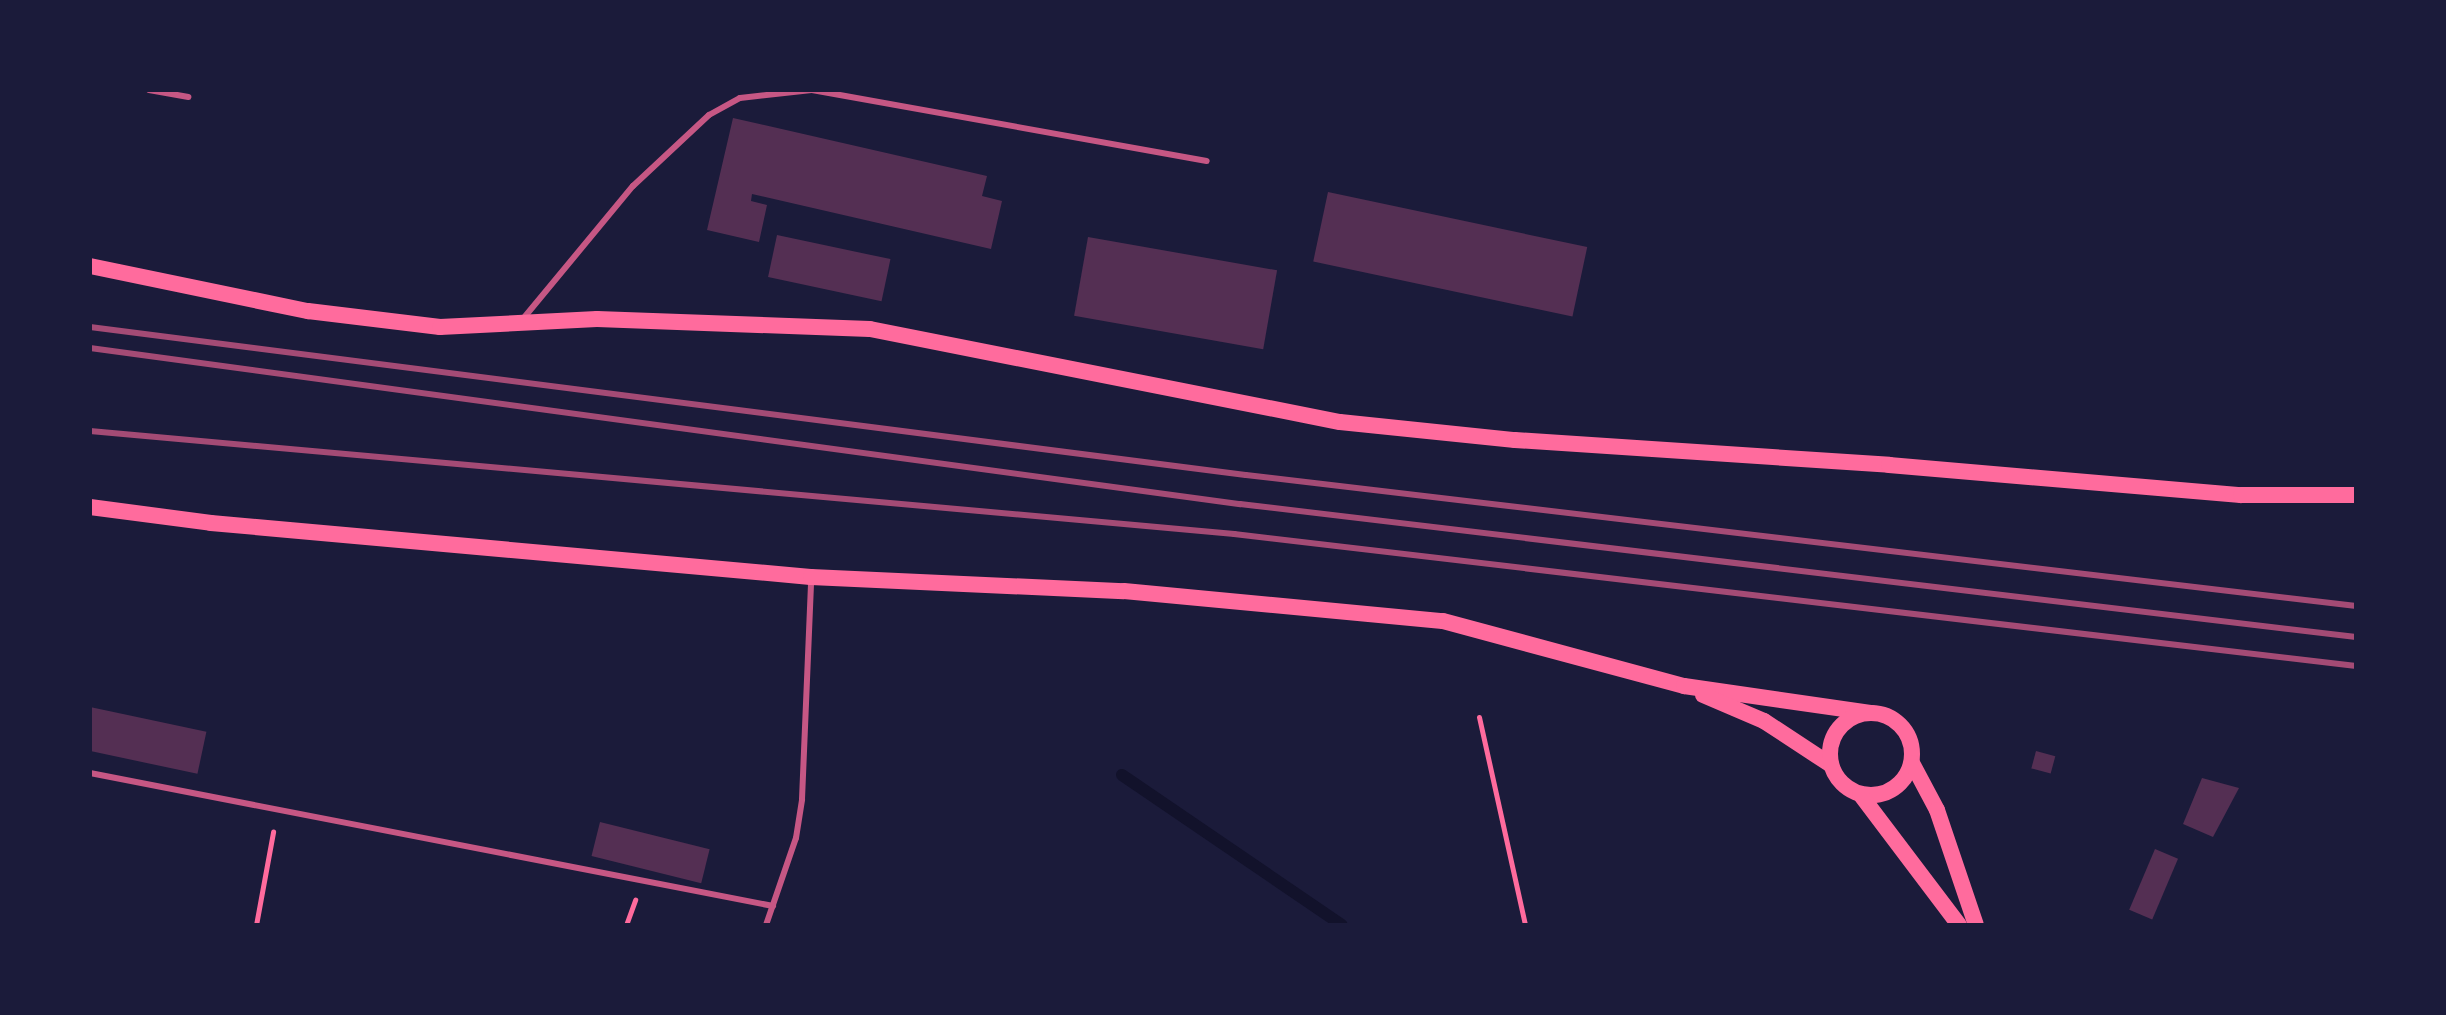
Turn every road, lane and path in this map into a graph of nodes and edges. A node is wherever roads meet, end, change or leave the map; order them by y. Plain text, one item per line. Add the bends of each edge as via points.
1 (149, 90) edge
2 (812, 90) edge
3 (188, 97) dead end
4 (1207, 161) dead end
5 (90, 266) edge
6 (520, 323) junction
7 (2356, 495) edge
8 (90, 507) edge
9 (811, 577) junction
10 (1684, 686) junction
11 (1872, 713) junction
12 (1479, 717) dead end
13 (1912, 763) junction
14 (1831, 765) junction
15 (90, 773) edge
16 (1860, 794) junction
17 (277, 810) junction
18 (773, 906) junction
19 (256, 925) edge
20 (766, 925) edge
21 (1525, 925) edge
22 (1959, 925) edge
23 (1976, 925) edge

1 - 3 lane
2 - 4 lane
2 - 6 lane via 740,98 709,115 633,186
5 - 6 main road via 308,311 440,327
6 - 7 main road via 597,319 870,329 1340,422 2241,495
8 - 9 main road via 211,523
9 - 10 main road via 1124,591 1443,621
9 - 18 lane via 802,799 796,838
10 - 11 main road
10 - 14 main road via 1764,721
11 - 13 main road via 1902,726 1913,750
11 - 14 main road via 1838,729
12 - 21 path
13 - 16 main road via 1907,776 1886,793
13 - 23 main road via 1937,810
14 - 16 main road via 1837,778
15 - 17 lane
16 - 22 main road
17 - 18 lane
17 - 19 path
18 - 20 lane

